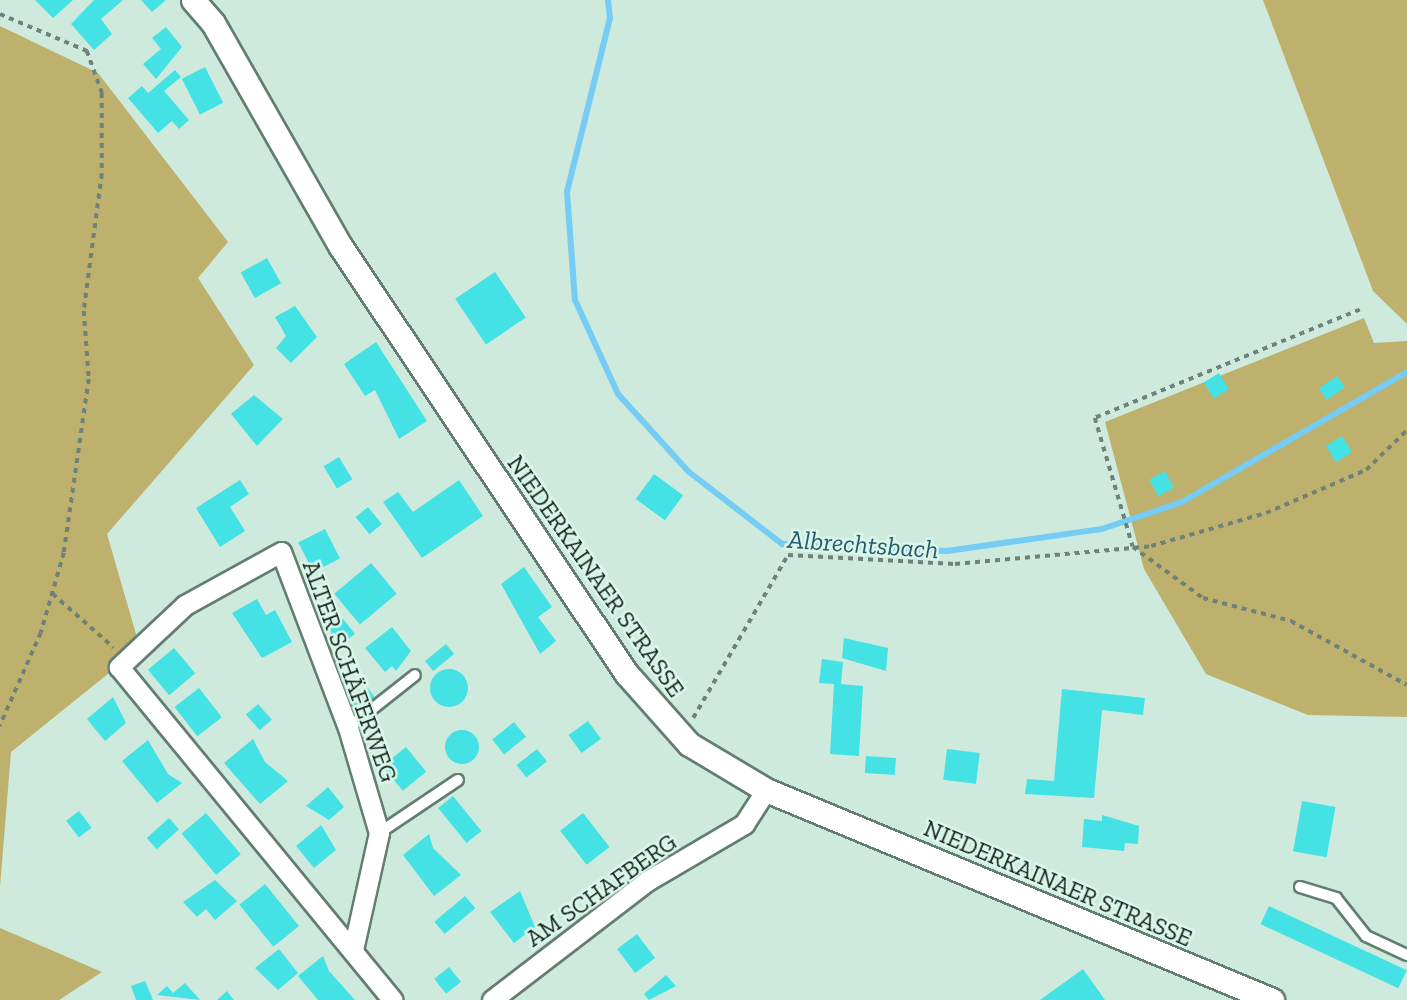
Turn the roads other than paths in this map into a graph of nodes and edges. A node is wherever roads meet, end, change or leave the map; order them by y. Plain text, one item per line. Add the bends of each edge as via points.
1 (193, 0) edge
2 (415, 675) dead end
3 (348, 728) junction
4 (458, 780) dead end
5 (766, 790) junction
6 (379, 833) junction
7 (1300, 887) dead end
8 (353, 950) junction
9 (1407, 955) edge
10 (393, 1000) edge
11 (492, 1000) edge
12 (1272, 1000) edge

1 - 5 street, NIEDERKAINAER STRASSE via 213,23 341,247 626,673 682,737 717,766
2 - 3 lane
3 - 6 street, ALTER SCHÄFERWEG
3 - 8 street, ALTER SCHÄFERWEG via 281,552 185,605 119,667
4 - 6 lane
5 - 11 street, AM SCHAFBERG via 744,824 647,881
5 - 12 street, NIEDERKAINAER STRASSE
6 - 8 street, ALTER SCHÄFERWEG
7 - 9 lane via 1336,898 1366,936
8 - 10 street

